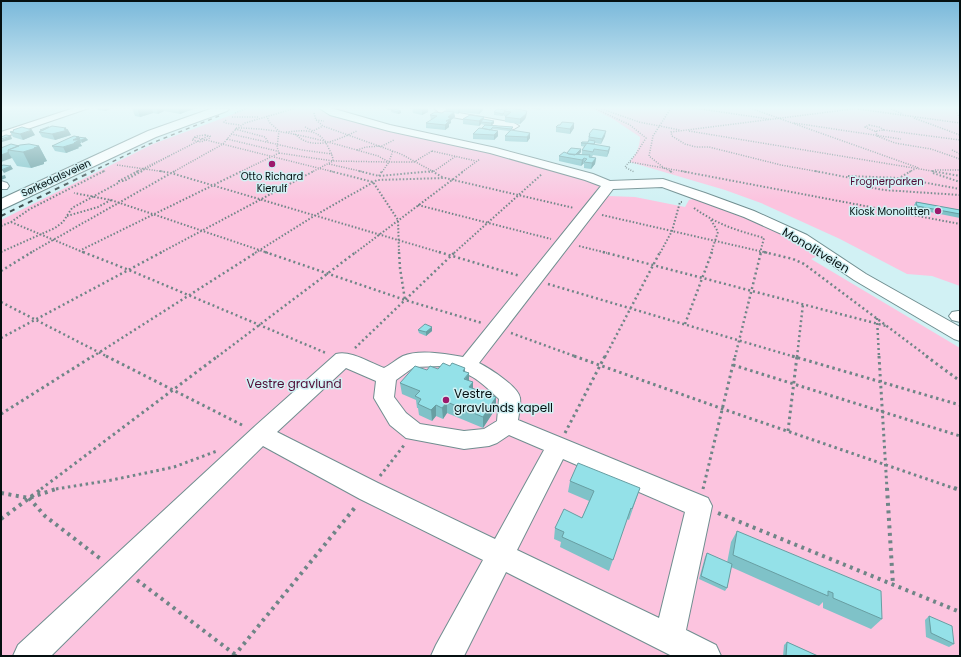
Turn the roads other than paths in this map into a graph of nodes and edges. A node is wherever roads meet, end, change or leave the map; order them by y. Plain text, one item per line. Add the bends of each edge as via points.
1 (125, 139) edge
2 (141, 139) edge
3 (440, 139) edge
4 (609, 185) junction
5 (2, 189) edge
6 (1, 205) edge
7 (872, 280) dead end
8 (960, 321) edge
9 (960, 335) edge
10 (467, 365) junction
11 (386, 377) junction
12 (507, 425) junction
13 (261, 434) junction
14 (557, 448) junction
15 (499, 556) junction
16 (669, 637) junction
17 (29, 656) edge
18 (447, 656) edge
19 (705, 656) edge

1 - 5 main road, Sørkedalsveien
2 - 6 main road, Sørkedalsveien
3 - 4 street via 492,150
4 - 9 street, Monolitveien via 663,183 742,211 802,238 867,281
4 - 10 street
7 - 8 street
10 - 11 street via 441,359 410,361
10 - 12 street via 486,374 510,397
11 - 12 street via 384,398 398,419 414,432 464,440 489,437
11 - 13 street via 343,359
12 - 14 street
13 - 15 street
13 - 17 street
14 - 15 street
14 - 16 street via 699,506
15 - 16 street
15 - 18 street
16 - 19 street

